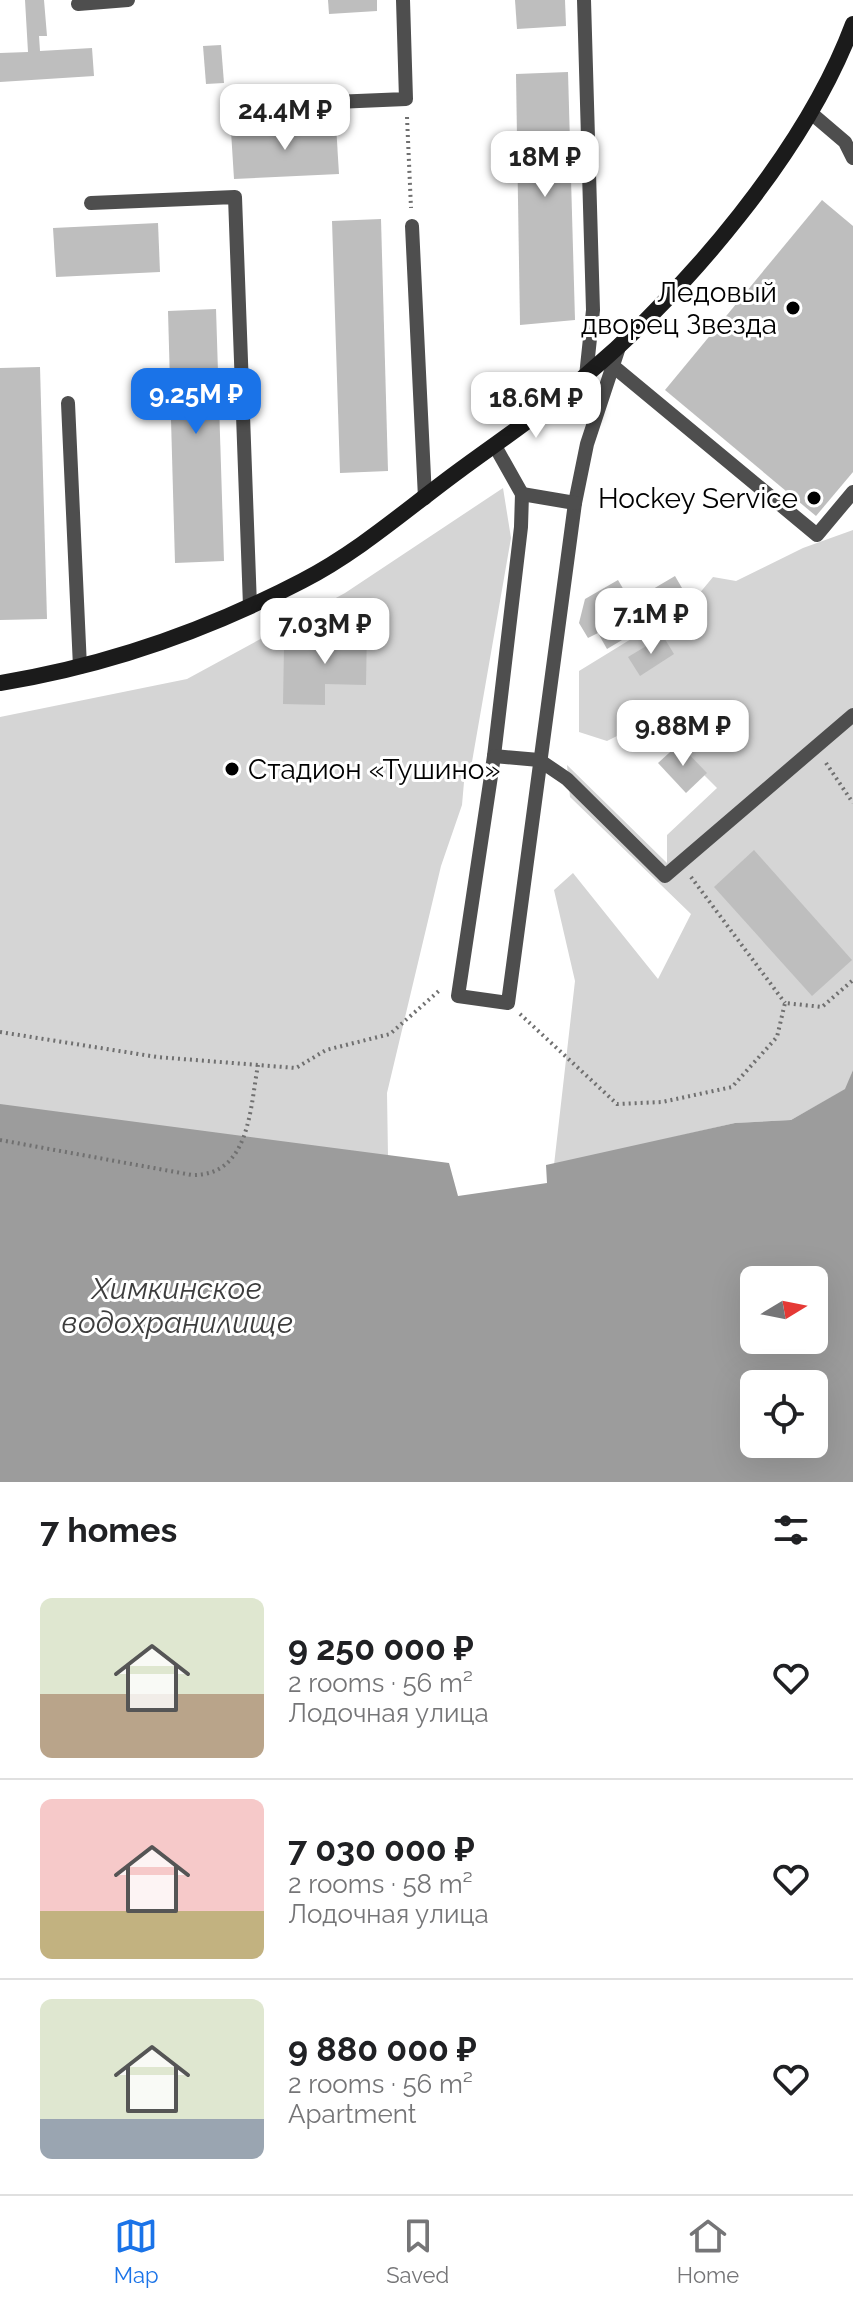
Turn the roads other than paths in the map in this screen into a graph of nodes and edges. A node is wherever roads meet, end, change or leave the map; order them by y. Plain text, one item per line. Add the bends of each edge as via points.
1 (128, 0) edge
2 (403, 0) edge
3 (584, 0) edge
4 (78, 4) dead end
5 (853, 24) edge
6 (239, 106) dead end
7 (811, 113) junction
8 (853, 158) edge
9 (91, 203) dead end
10 (412, 226) road end
11 (620, 344) junction
12 (613, 366) junction
13 (586, 376) junction
14 (68, 403) dead end
15 (495, 446) junction
16 (853, 492) edge
17 (522, 494) junction
18 (425, 498) junction
19 (575, 503) junction
20 (250, 606) junction
21 (80, 667) junction
22 (0, 683) edge
23 (853, 715) edge
24 (494, 756) junction
25 (539, 760) junction

1 - 4 lane
2 - 6 lane via 406,99
3 - 13 lane via 593,310
5 - 7 street
7 - 8 lane via 845,142
7 - 11 street via 734,220
9 - 20 lane via 235,197
10 - 18 lane
11 - 12 lane
11 - 13 street
12 - 16 lane via 817,535
12 - 19 lane via 587,444
13 - 15 street
14 - 21 lane
15 - 17 lane
15 - 18 street
17 - 19 lane
17 - 24 lane
18 - 20 street via 353,551
19 - 25 lane
20 - 21 street via 209,625
21 - 22 street
23 - 25 lane via 665,876 567,779
24 - 25 lane
24 - 25 lane via 458,996 508,1003

